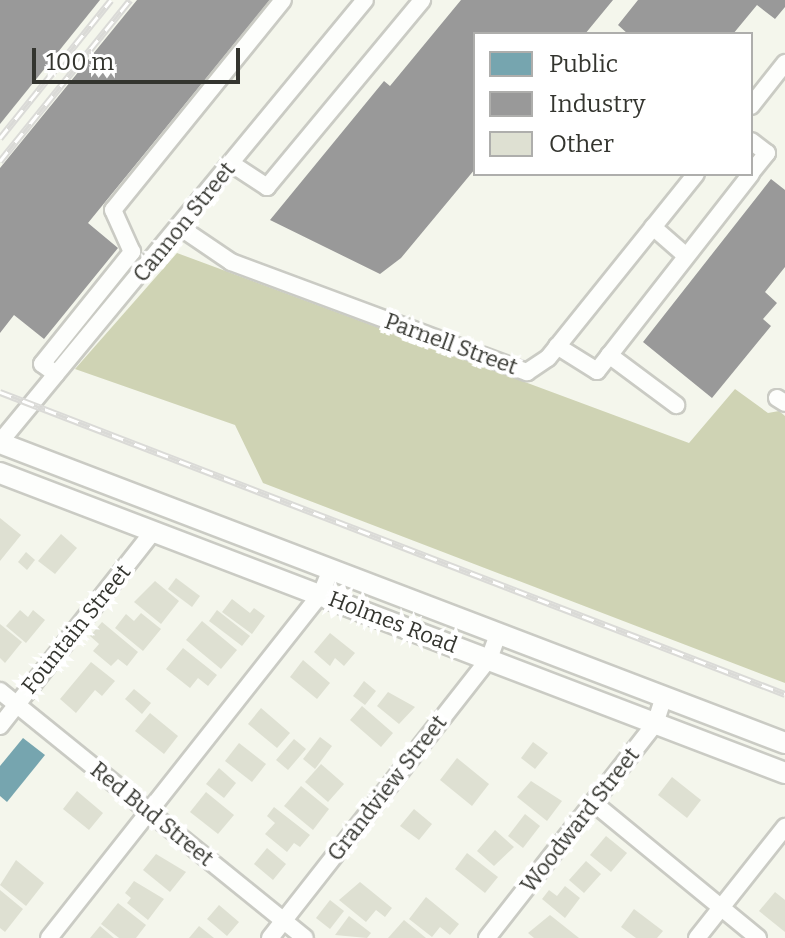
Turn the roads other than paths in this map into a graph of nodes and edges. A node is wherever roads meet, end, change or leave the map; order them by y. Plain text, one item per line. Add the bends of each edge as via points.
1 (283, 0) edge
2 (365, 0) edge
3 (422, 0) edge
4 (783, 70) edge
5 (753, 104) edge
6 (753, 142) edge
7 (232, 164) junction
8 (753, 171) edge
9 (694, 176) edge
10 (749, 176) edge
11 (653, 227) junction
12 (181, 228) junction
13 (685, 255) junction
14 (557, 346) junction
15 (609, 355) junction
16 (56, 374) junction
17 (676, 405) dead end
18 (0, 443) edge
19 (0, 473) edge
20 (152, 533) junction
21 (331, 569) junction
22 (321, 594) junction
23 (498, 634) junction
24 (489, 659) junction
25 (0, 691) edge
26 (664, 697) junction
27 (16, 704) junction
28 (655, 724) junction
29 (0, 726) edge
30 (785, 743) edge
31 (785, 773) edge
32 (595, 804) junction
33 (151, 813) junction
34 (785, 827) edge
35 (722, 908) junction
36 (284, 921) junction
37 (49, 938) edge
38 (270, 938) edge
39 (305, 938) edge
40 (487, 938) edge
41 (697, 938) edge
42 (758, 938) edge

1 - 16 street via 113,210 132,252 42,364
2 - 7 street, Cannon Street
3 - 7 street via 267,187
4 - 5 street
6 - 8 street via 767,153
7 - 12 street, Cannon Street
9 - 11 street, Parnell Street
10 - 13 street
11 - 13 street
11 - 14 street, Parnell Street
12 - 14 street, Parnell Street via 231,262 512,369 537,367
12 - 16 street, Cannon Street
13 - 15 street
14 - 15 street via 597,371
15 - 17 street
16 - 18 street, Cannon Street
18 - 21 main road, Holmes Road
19 - 20 main road, Holmes Road
20 - 22 main road, Holmes Road
20 - 27 street, Fountain Street
21 - 22 street
21 - 23 main road, Holmes Road
22 - 24 main road, Holmes Road
22 - 33 street
23 - 24 street, Grandview Street
23 - 26 main road, Holmes Road
24 - 28 main road, Holmes Road
24 - 36 street, Grandview Street
25 - 27 street, Red Bud Street
26 - 28 street, Woodward Street
26 - 30 main road, Holmes Road
27 - 29 street, Fountain Street
27 - 33 street, Red Bud Street
28 - 31 main road, Holmes Road
28 - 32 street, Woodward Street
32 - 35 street
32 - 40 street, Woodward Street
33 - 36 street, Red Bud Street
33 - 37 street
34 - 35 street
35 - 41 street
35 - 42 street
36 - 38 street, Grandview Street
36 - 39 street, Red Bud Street

